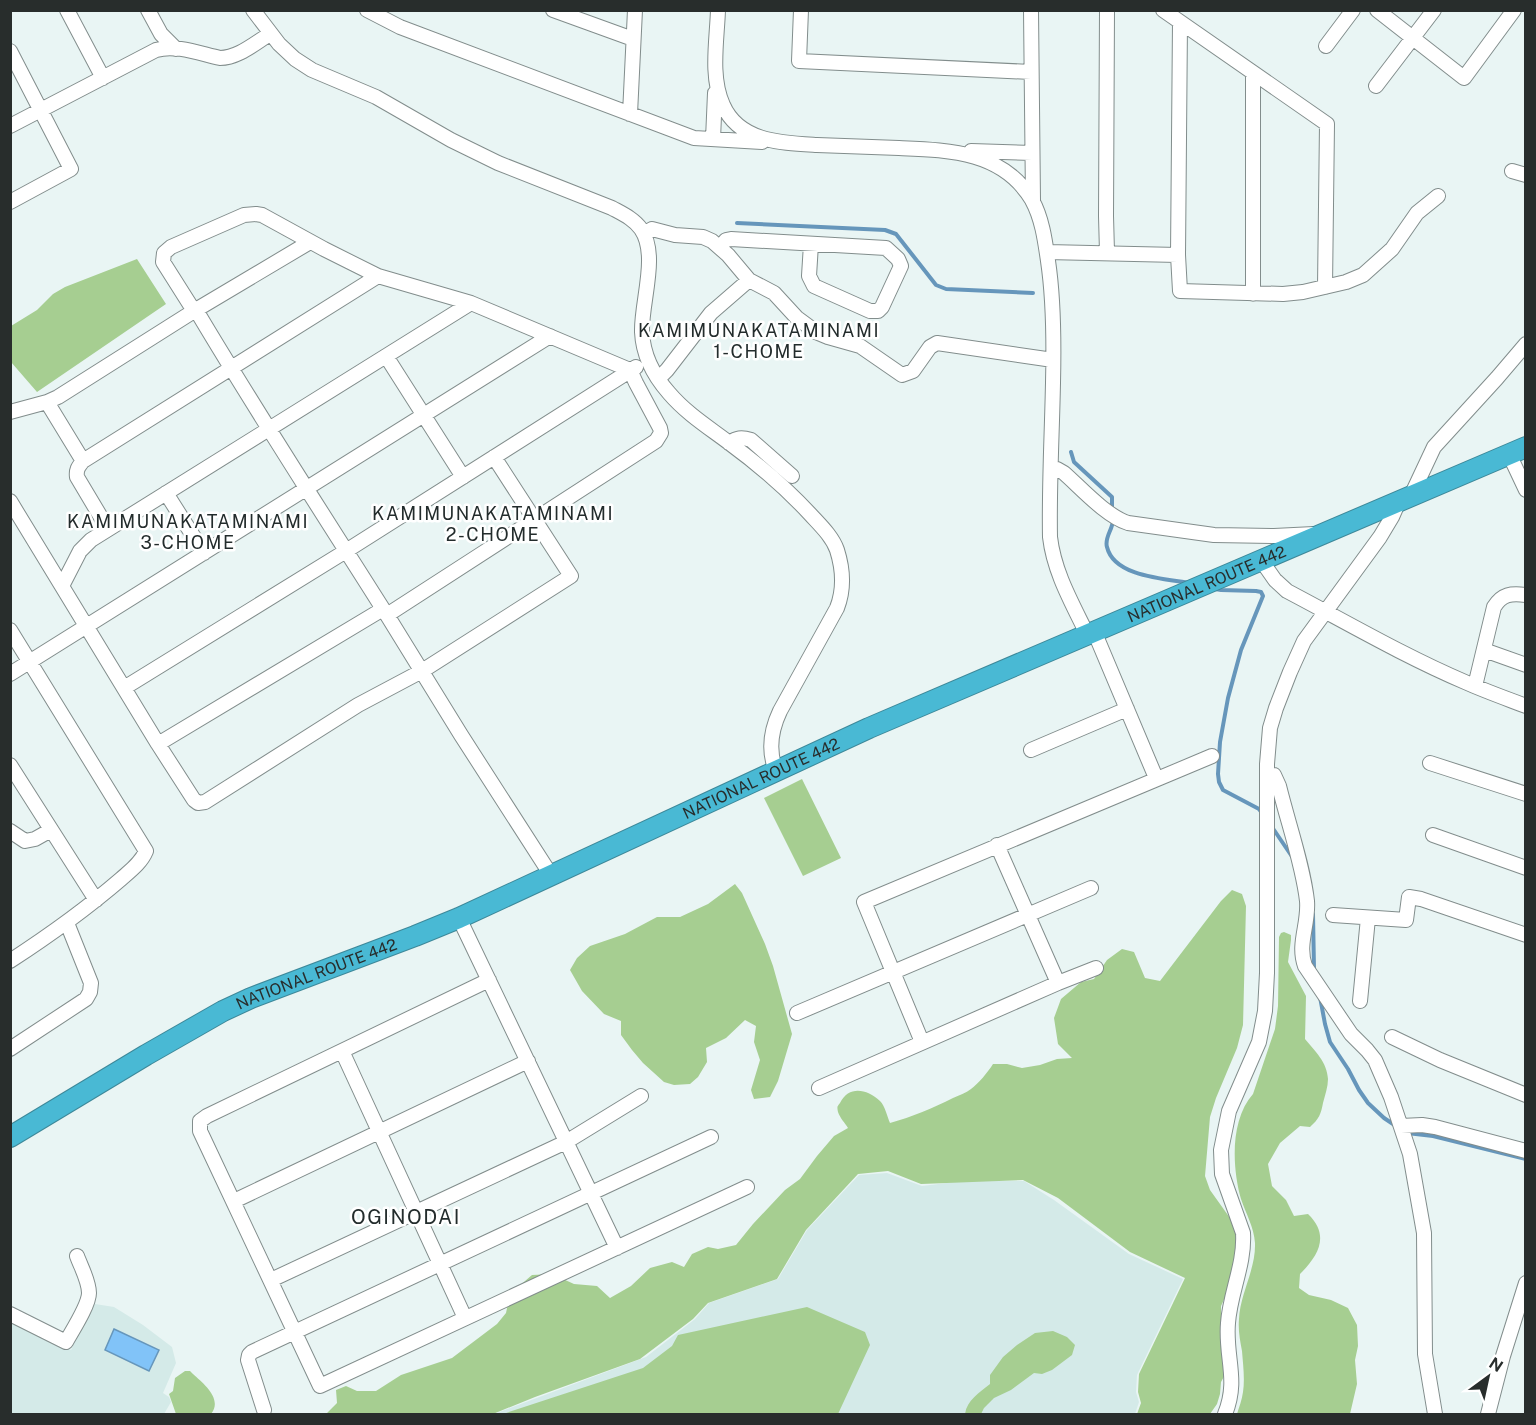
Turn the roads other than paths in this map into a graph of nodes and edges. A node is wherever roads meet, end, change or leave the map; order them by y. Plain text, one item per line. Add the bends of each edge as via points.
1 (67, 10) edge
2 (148, 10) edge
3 (253, 10) edge
4 (367, 10) edge
5 (553, 10) edge
6 (635, 10) edge
7 (718, 10) edge
8 (801, 10) edge
9 (1031, 10) edge
10 (1107, 10) edge
11 (1163, 10) edge
12 (1353, 10) edge
13 (1377, 10) edge
14 (1434, 10) edge
15 (1514, 10) edge
16 (1180, 22) junction
17 (270, 34) junction
18 (1413, 38) junction
19 (633, 39) junction
20 (1326, 46) dead end
21 (177, 48) junction
22 (10, 51) edge
23 (716, 61) junction
24 (1031, 72) junction
25 (1253, 74) junction
26 (103, 78) junction
27 (1376, 86) dead end
28 (41, 110) junction
29 (630, 114) junction
30 (10, 126) edge
31 (713, 139) junction
32 (791, 144) junction
33 (938, 150) junction
34 (1032, 153) junction
35 (1438, 196) dead end
36 (1033, 201) junction
37 (10, 202) edge
38 (644, 234) junction
39 (310, 243) junction
40 (811, 243) junction
41 (720, 247) junction
42 (1047, 252) junction
43 (1107, 252) junction
44 (1178, 255) junction
45 (378, 276) junction
46 (749, 280) junction
47 (1325, 287) junction
48 (1253, 294) junction
49 (471, 303) junction
50 (194, 311) junction
51 (550, 336) junction
52 (1526, 344) edge
53 (386, 356) junction
54 (648, 360) junction
55 (1053, 360) junction
56 (231, 369) junction
57 (630, 370) junction
58 (657, 377) junction
59 (47, 402) junction
60 (10, 412) edge
61 (424, 416) junction
62 (269, 429) junction
63 (729, 443) junction
64 (1517, 451) edge
65 (494, 457) junction
66 (83, 461) junction
67 (1051, 468) junction
68 (792, 476) dead end
69 (463, 477) junction
70 (307, 488) junction
71 (1526, 490) edge
72 (166, 493) junction
73 (1405, 499) junction
74 (10, 501) edge
75 (535, 520) junction
76 (108, 529) junction
77 (1322, 534) junction
78 (346, 551) junction
79 (204, 553) junction
80 (1261, 560) junction
81 (62, 586) junction
82 (1526, 595) edge
83 (385, 612) junction
84 (1325, 612) junction
85 (87, 627) junction
86 (10, 630) edge
87 (1090, 633) junction
88 (1484, 650) junction
89 (30, 662) junction
90 (1526, 665) edge
91 (422, 671) junction
92 (10, 674) edge
93 (1475, 686) junction
94 (124, 688) junction
95 (1526, 706) edge
96 (1127, 709) junction
97 (158, 744) junction
98 (1031, 750) dead end
99 (1212, 756) dead end
100 (1430, 763) dead end
101 (10, 765) edge
102 (776, 771) junction
103 (1267, 775) junction
104 (1156, 778) junction
105 (1526, 794) edge
106 (51, 830) junction
107 (10, 831) edge
108 (1433, 835) dead end
109 (997, 845) junction
110 (1526, 868) edge
111 (551, 875) junction
112 (1091, 888) dead end
113 (96, 900) junction
114 (1027, 915) junction
115 (1333, 915) dead end
116 (459, 918) junction
117 (1368, 918) junction
118 (67, 923) junction
119 (1526, 935) edge
120 (10, 961) edge
121 (1096, 968) dead end
122 (892, 972) junction
123 (489, 980) junction
124 (1058, 983) junction
125 (1360, 1001) dead end
126 (797, 1013) dead end
127 (1392, 1037) dead end
128 (922, 1042) junction
129 (10, 1049) edge
130 (342, 1052) junction
131 (528, 1061) junction
132 (819, 1088) dead end
133 (1526, 1095) edge
134 (641, 1096) dead end
135 (1401, 1126) junction
136 (379, 1132) junction
137 (12, 1133) edge
138 (711, 1137) dead end
139 (566, 1142) junction
140 (1526, 1151) edge
141 (747, 1187) dead end
142 (591, 1193) junction
143 (234, 1201) junction
144 (416, 1212) junction
145 (617, 1248) junction
146 (77, 1256) dead end
147 (440, 1264) junction
148 (271, 1280) junction
149 (1526, 1283) edge
150 (10, 1314) edge
151 (465, 1318) junction
152 (295, 1332) junction
153 (264, 1410) dead end
154 (1225, 1414) edge
155 (1435, 1414) edge
156 (1488, 1414) edge

1 - 26 street
2 - 21 street via 161,34
3 - 17 street
4 - 29 street via 400,27
5 - 19 street
6 - 19 street
7 - 23 street
8 - 24 street via 800,61
9 - 24 street
10 - 43 street
11 - 16 street
12 - 20 street
13 - 18 street
14 - 18 street
15 - 18 street via 1464,78
16 - 25 street
16 - 44 street
17 - 21 street via 227,58
17 - 38 street via 312,70 376,97 498,163 612,208 630,218
18 - 27 street
19 - 29 street
21 - 26 street via 156,50
22 - 28 street
23 - 31 street
23 - 32 street via 717,87 730,117 758,137
24 - 34 street
25 - 47 street via 1327,124
25 - 48 street
26 - 28 street
28 - 30 street
28 - 37 street via 71,169
29 - 31 street via 694,138
31 - 32 street
32 - 33 street
33 - 34 street
33 - 36 street via 971,155 993,164 1014,178
34 - 36 street
35 - 47 street via 1417,213 1392,249 1363,275
36 - 42 street
38 - 41 street via 652,229 704,237
38 - 54 street via 649,257 642,329
39 - 45 street
39 - 50 street
39 - 50 street via 256,214 244,215 171,247 164,253 163,262
40 - 40 street via 809,276 814,286 870,311 882,308 901,266 888,249
40 - 41 street via 731,239
41 - 46 street
42 - 43 street
42 - 55 street via 1053,304
43 - 44 street
44 - 48 street via 1180,291
45 - 49 street
45 - 56 street
46 - 55 street via 774,293 816,332 860,346 902,375 913,371 932,345 940,343
46 - 58 street via 711,313 667,370
47 - 48 street
49 - 51 street
49 - 53 street
50 - 56 street
50 - 59 street
51 - 57 street
51 - 61 street
52 - 73 street via 1434,447
53 - 61 street
53 - 62 street
54 - 57 street
54 - 58 street
55 - 67 street
56 - 62 street
56 - 66 street
57 - 65 street
57 - 75 street via 660,428 659,438
58 - 63 street via 691,415
59 - 60 street
59 - 66 street
61 - 69 street
61 - 70 street
62 - 70 street
62 - 72 street
63 - 68 street via 737,438 751,440
63 - 102 street via 776,479 829,535 840,565 842,590 837,608 775,724 771,752
64 - 71 street
64 - 73 highway, NATIONAL ROUTE 442
65 - 69 street
65 - 75 street
66 - 76 street via 77,477
67 - 77 street via 1064,473 1108,512 1128,523 1214,535
67 - 87 street via 1051,549 1064,585
69 - 78 street
70 - 78 street
70 - 79 street
72 - 76 street
72 - 79 street
73 - 77 highway, NATIONAL ROUTE 442
73 - 84 street
74 - 81 street
75 - 83 street
75 - 91 street via 571,576
76 - 81 street via 84,545
77 - 80 highway, NATIONAL ROUTE 442
78 - 83 street
78 - 94 street
79 - 85 street
80 - 84 street via 1287,591
80 - 87 highway, NATIONAL ROUTE 442
81 - 85 street
82 - 88 street via 1507,595 1498,600
83 - 91 street
83 - 97 street
84 - 93 street
84 - 103 street via 1298,652 1276,708 1268,738
85 - 89 street
85 - 94 street
86 - 89 street
87 - 96 street
87 - 102 highway, NATIONAL ROUTE 442
88 - 90 street
88 - 93 street
89 - 92 street
89 - 113 street via 146,851 140,862
91 - 97 street via 358,705 205,802 194,800
91 - 111 street
93 - 95 street
94 - 97 street
96 - 98 street
96 - 104 street
99 - 104 street
100 - 105 street
101 - 106 street
102 - 111 highway, NATIONAL ROUTE 442
103 - 135 street via 1274,776 1279,786 1306,890 1302,949 1305,966 1351,1034 1375,1060
103 - 154 street via 1265,1011 1259,1042 1229,1111 1221,1150 1222,1174 1244,1241 1228,1322 1232,1385
104 - 109 street
106 - 107 street via 25,841
106 - 113 street
108 - 110 street
109 - 114 street
109 - 122 street via 864,902
111 - 116 highway, NATIONAL ROUTE 442
112 - 114 street
113 - 118 street
114 - 122 street
114 - 124 street
115 - 117 street
116 - 123 street
116 - 137 highway, NATIONAL ROUTE 442 via 223,1011
117 - 119 street via 1406,920 1409,897
117 - 125 street
118 - 120 street
118 - 129 street via 91,983 90,992 86,999
121 - 124 street
122 - 126 street
122 - 128 street
123 - 130 street
123 - 131 street
124 - 128 street
127 - 133 street
128 - 132 street
130 - 136 street
130 - 143 street via 200,1121 200,1131
131 - 136 street
131 - 139 street
134 - 139 street
135 - 140 street via 1435,1127
135 - 155 street via 1413,1165 1424,1233 1425,1354
136 - 143 street
136 - 144 street
138 - 142 street
139 - 142 street
139 - 144 street
141 - 145 street
142 - 145 street
142 - 147 street
143 - 148 street
144 - 147 street
144 - 148 street
145 - 151 street
146 - 150 street via 89,1294 66,1342
147 - 151 street
147 - 152 street
148 - 152 street
149 - 156 street
151 - 152 street via 320,1386
152 - 153 street via 249,1355

